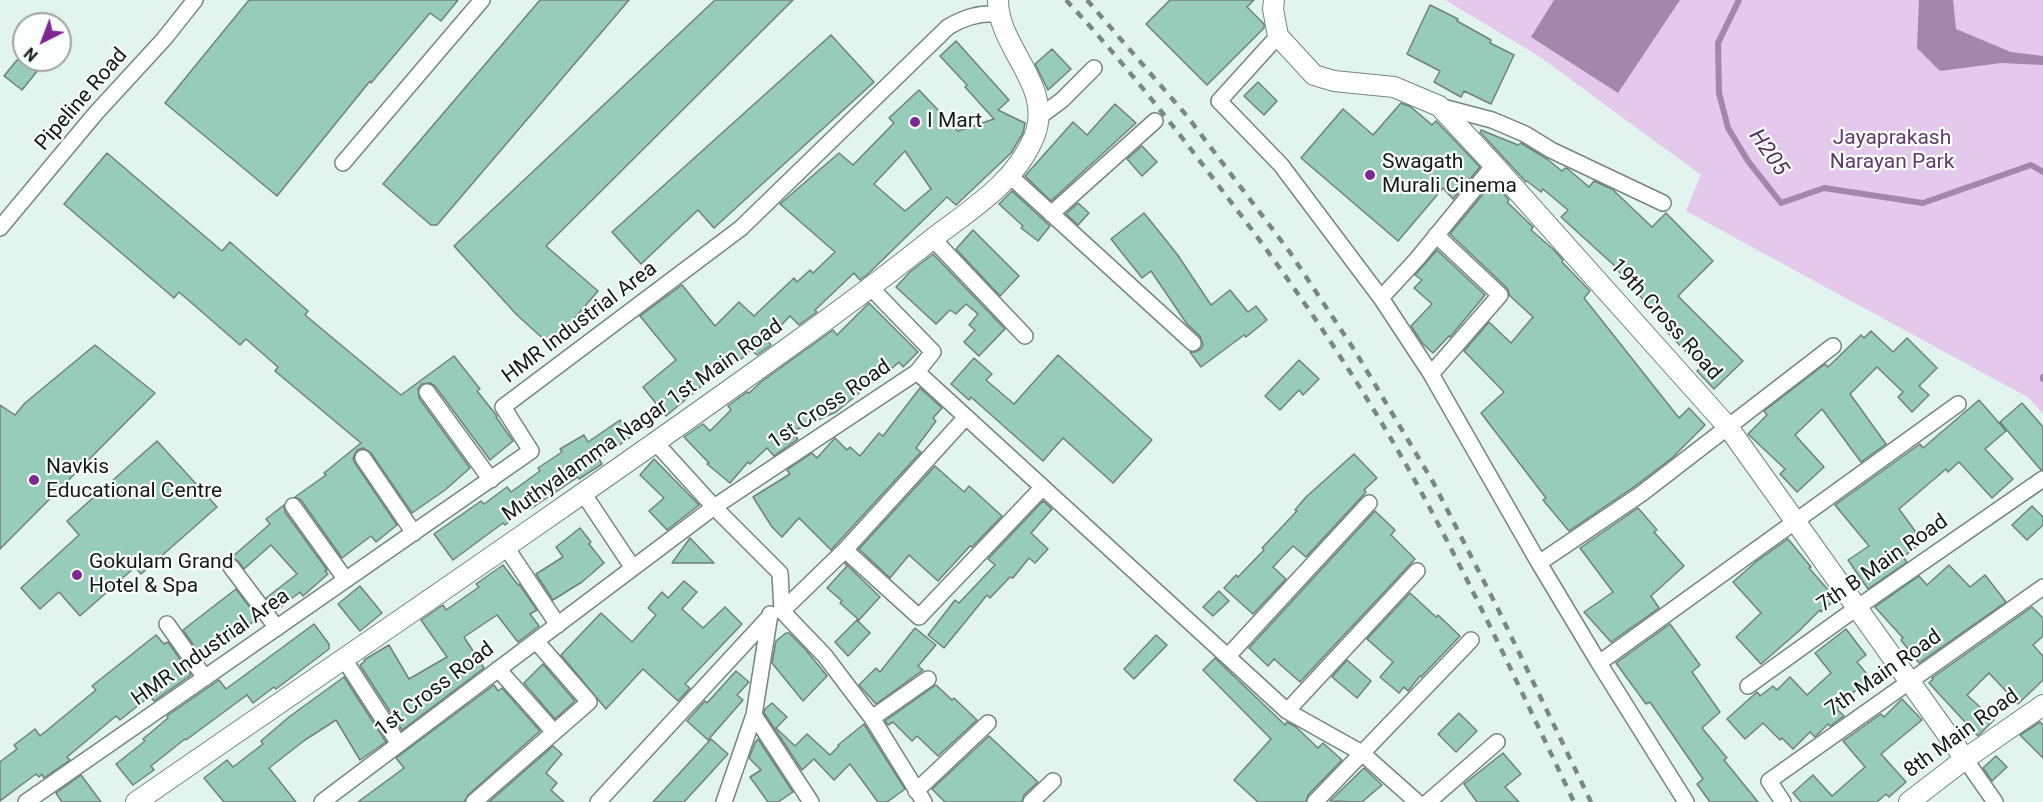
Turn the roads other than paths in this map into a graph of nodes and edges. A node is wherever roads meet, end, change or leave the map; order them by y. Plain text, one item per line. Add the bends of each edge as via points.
1 (195, 0) edge
2 (482, 0) edge
3 (1274, 0) edge
4 (998, 7) edge
5 (1278, 36) junction
6 (1094, 68) dead end
7 (1439, 106) junction
8 (1039, 117) junction
9 (1155, 121) dead end
10 (343, 163) dead end
11 (1494, 165) junction
12 (1009, 176) junction
13 (1663, 203) dead end
14 (1051, 214) junction
15 (0, 228) edge
16 (1436, 236) junction
17 (933, 239) junction
18 (871, 288) junction
19 (1381, 298) junction
20 (1025, 336) dead end
21 (1193, 343) dead end
22 (1833, 346) dead end
23 (917, 372) junction
24 (1431, 374) junction
25 (427, 392) dead end
26 (1958, 404) dead end
27 (966, 417) junction
28 (1728, 427) junction
29 (656, 443) junction
30 (363, 458) dead end
31 (2043, 479) edge
32 (491, 480) junction
33 (1042, 488) junction
34 (583, 493) junction
35 (1370, 503) dead end
36 (293, 506) dead end
37 (714, 507) junction
38 (1796, 522) junction
39 (414, 532) junction
40 (506, 547) junction
41 (845, 550) junction
42 (1539, 563) junction
43 (231, 567) dead end
44 (633, 568) junction
45 (1417, 571) dead end
46 (346, 580) junction
47 (2043, 586) edge
48 (1858, 607) junction
49 (776, 613) junction
50 (167, 624) dead end
51 (558, 625) junction
52 (276, 628) junction
53 (1471, 640) dead end
54 (536, 641) junction
55 (1228, 656) junction
56 (344, 659) junction
57 (1599, 663) junction
58 (498, 669) junction
59 (205, 678) junction
60 (928, 679) dead end
61 (1909, 682) junction
62 (1748, 686) dead end
63 (2043, 705) edge
64 (1287, 711) junction
65 (754, 715) junction
66 (872, 718) junction
67 (988, 723) dead end
68 (554, 732) junction
69 (1497, 742) dead end
70 (399, 744) junction
71 (1362, 753) junction
72 (1965, 759) junction
73 (1053, 781) dead end
74 (920, 796) edge
75 (26, 802) edge
76 (136, 802) edge
77 (322, 802) edge
78 (474, 802) edge
79 (598, 802) edge
80 (724, 802) edge
81 (811, 802) edge
82 (1031, 802) edge
83 (1315, 802) edge
84 (1417, 802) edge
85 (1428, 802) edge
86 (1686, 802) edge
87 (1783, 802) edge
88 (1909, 802) edge
89 (1995, 802) edge

1 - 15 street, Pipeline Road
2 - 10 street
3 - 5 street
4 - 8 street, Muthyalamma Nagar 1st Main Road via 1006,37 1039,100
4 - 32 street, HMR Industrial Area via 948,27 741,228 503,407 531,452
5 - 7 street, 19th Cross Road via 1314,75 1394,87
5 - 19 street via 1219,101 1281,165
6 - 8 street
7 - 11 street, 19th Cross Road
7 - 13 street via 1492,120
8 - 12 street, Muthyalamma Nagar 1st Main Road via 1027,152
9 - 14 street
11 - 16 street
11 - 28 street, 19th Cross Road
12 - 14 street
12 - 17 street, Muthyalamma Nagar 1st Main Road
14 - 21 street
16 - 19 street
16 - 24 street via 1500,296
17 - 18 street, Muthyalamma Nagar 1st Main Road
17 - 20 street
18 - 23 street via 933,352
18 - 29 street, Muthyalamma Nagar 1st Main Road
19 - 24 street
22 - 28 street
23 - 27 street, 1st Cross Road
23 - 37 street, 1st Cross Road
24 - 42 street
25 - 32 street
26 - 38 street
27 - 33 street, 1st Cross Road
27 - 41 street
28 - 38 street, 19th Cross Road
28 - 42 street via 1641,494
29 - 34 street, Muthyalamma Nagar 1st Main Road
29 - 37 street
30 - 39 street
31 - 48 street, 7th B Main Road
32 - 39 street, HMR Industrial Area
33 - 41 street via 919,617
33 - 55 street, 1st Cross Road
34 - 40 street, Muthyalamma Nagar 1st Main Road
34 - 44 street
35 - 55 street
36 - 46 street
37 - 44 street, 1st Cross Road
37 - 49 street via 780,573
38 - 48 street, 19th Cross Road
38 - 57 street
39 - 46 street, HMR Industrial Area
40 - 51 street
40 - 56 street, Muthyalamma Nagar 1st Main Road
41 - 49 street
42 - 57 street
43 - 52 street
44 - 51 street, 1st Cross Road
45 - 64 street
46 - 52 street, HMR Industrial Area
47 - 61 street, 7th Main Road
48 - 61 street, 19th Cross Road
48 - 62 street, 7th B Main Road
49 - 65 street
49 - 66 street via 825,656
49 - 79 street
50 - 59 street
51 - 54 street, 1st Cross Road
52 - 59 street, HMR Industrial Area
53 - 71 street
54 - 58 street, 1st Cross Road
54 - 68 street via 589,702
55 - 64 street, 1st Cross Road
56 - 70 street
56 - 76 street, Muthyalamma Nagar 1st Main Road
57 - 86 street
58 - 68 street
58 - 70 street, 1st Cross Road
59 - 75 street, HMR Industrial Area
60 - 66 street
61 - 72 street, 19th Cross Road
61 - 87 street, 7th Main Road via 1769,781
63 - 72 street, 8th Main Road
64 - 71 street, 1st Cross Road
65 - 80 street
65 - 81 street
66 - 74 street
67 - 74 street
68 - 78 street
69 - 85 street
70 - 77 street, 1st Cross Road
71 - 83 street
71 - 84 street, 1st Cross Road
72 - 88 street, 8th Main Road
72 - 89 street
73 - 82 street

